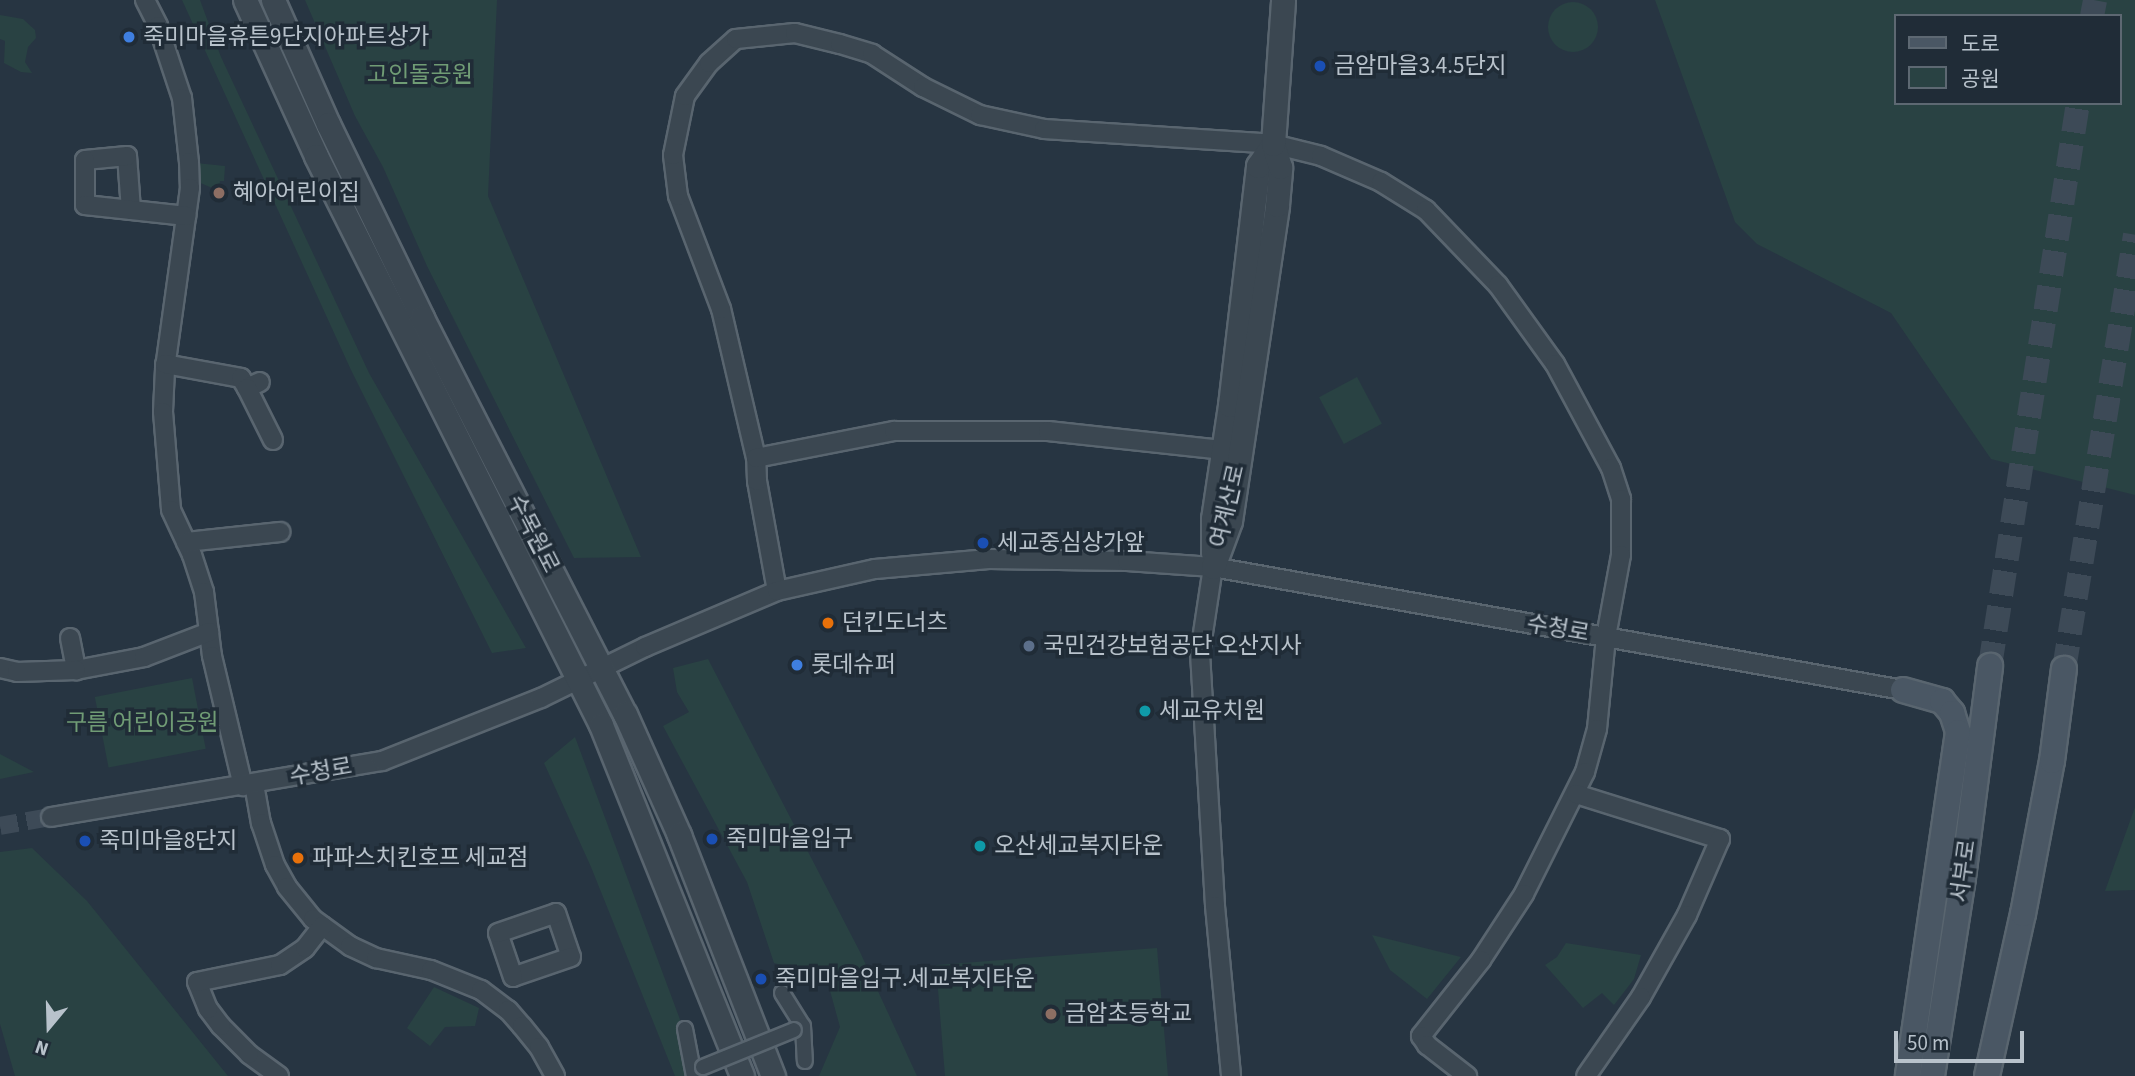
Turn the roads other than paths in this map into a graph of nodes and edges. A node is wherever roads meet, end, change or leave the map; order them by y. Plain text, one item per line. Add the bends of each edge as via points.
1 (145, 0) edge
2 (245, 0) edge
3 (273, 0) edge
4 (1283, 0) edge
5 (1273, 144) junction
6 (131, 210) dead end
7 (186, 216) junction
8 (165, 364) junction
9 (273, 440) dead end
10 (1224, 450) junction
11 (756, 458) junction
12 (280, 532) dead end
13 (186, 542) junction
14 (1213, 567) junction
15 (777, 592) junction
16 (209, 632) junction
17 (1606, 637) junction
18 (69, 638) dead end
19 (1990, 666) tunnel mouth
20 (0, 668) edge
21 (604, 668) junction
22 (2064, 669) tunnel mouth
23 (76, 670) junction
24 (578, 680) junction
25 (1903, 690) joint
26 (248, 785) junction
27 (1576, 794) junction
28 (51, 817) tunnel mouth
29 (322, 926) junction
30 (513, 976) dead end
31 (782, 993) dead end
32 (493, 999) junction
33 (798, 1028) junction
34 (685, 1029) dead end
35 (805, 1061) dead end
36 (696, 1072) edge
37 (279, 1076) edge
38 (555, 1076) edge
39 (742, 1076) edge
40 (774, 1076) edge
41 (1231, 1076) edge
42 (1467, 1076) edge
43 (1586, 1076) edge
44 (1908, 1076) edge
45 (1932, 1076) edge
46 (1987, 1076) edge

1 - 7 street via 182,98 189,162
2 - 24 street, 수목원로 via 316,156
3 - 21 street, 수목원로 via 422,318
4 - 5 street, 여계산로
5 - 10 street, 여계산로 via 1258,166
5 - 11 street via 1044,129 980,115 923,87 872,54 839,44 796,33 736,39 709,63 685,96 673,155 678,196 721,309
5 - 14 street, 여계산로 via 1280,167 1267,282 1230,521
5 - 17 street via 1321,156 1369,176 1426,210 1498,285 1555,363 1611,468 1621,499 1621,555
6 - 7 street
7 - 8 street
8 - 9 street via 241,378 254,385
8 - 13 street via 163,412 171,510
10 - 11 street via 1048,431 894,431
10 - 14 street, 여계산로 via 1213,519
11 - 15 street
12 - 13 street
13 - 16 street via 204,592
14 - 15 street, 수청로 via 989,559 875,569
14 - 17 street, 수청로
14 - 41 street via 1200,653 1215,906
15 - 21 street, 수청로
16 - 23 street via 145,657
16 - 26 street via 230,744
17 - 25 street, 수청로
17 - 27 street via 1597,729
18 - 23 street
19 - 45 main road, 서부로
20 - 23 street via 17,672
21 - 24 street, 수청로
21 - 40 street, 수목원로 via 679,835
22 - 46 main road via 2028,888
24 - 26 street, 수청로 via 382,761
24 - 39 street, 수목원로 via 655,856
25 - 44 main road via 1942,701 1958,732
26 - 28 street, 수청로
26 - 29 street via 275,865 299,903
27 - 42 street via 1524,894 1481,960 1423,1031 1427,1045
27 - 43 street via 1720,839 1687,915 1641,997
29 - 32 street via 376,958 454,977
29 - 37 street via 305,948 280,965 197,982 221,1027
30 - 32 street
31 - 33 street
32 - 38 street via 539,1047
33 - 35 street
33 - 36 street, bridge
34 - 36 street

